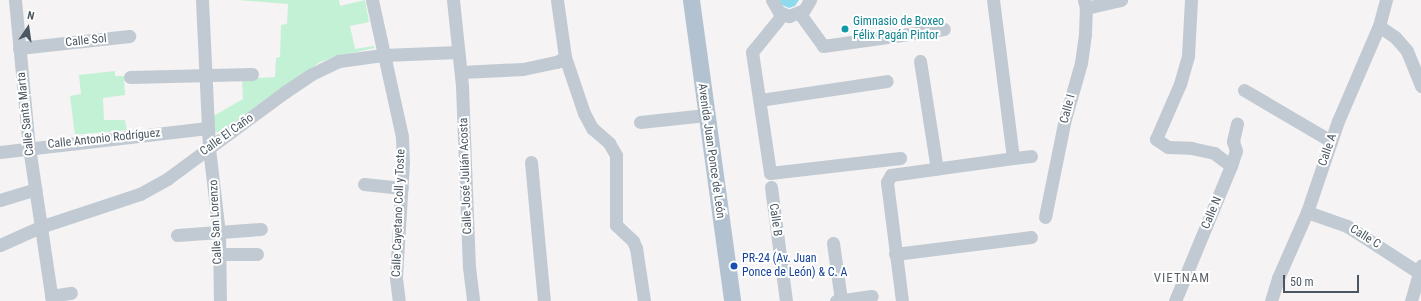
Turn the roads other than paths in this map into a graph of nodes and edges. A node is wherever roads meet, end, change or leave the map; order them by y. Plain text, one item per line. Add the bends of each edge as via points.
1 (15, 0) edge
2 (202, 0) edge
3 (372, 0) edge
4 (453, 0) edge
5 (557, 0) edge
6 (690, 0) edge
7 (772, 0) edge
8 (810, 0) edge
9 (993, 0) edge
10 (1121, 0) edge
11 (1191, 0) edge
12 (1386, 0) edge
13 (1085, 4) edge
14 (784, 14) junction
15 (800, 14) junction
16 (1379, 26) junction
17 (944, 29) dead end
18 (128, 36) dead end
19 (19, 48) junction
20 (458, 52) junction
21 (383, 55) junction
22 (565, 57) junction
23 (920, 61) dead end
24 (461, 72) junction
25 (205, 74) junction
26 (252, 74) dead end
27 (130, 78) dead end
28 (887, 81) dead end
29 (1421, 86) edge
30 (1244, 90) dead end
31 (760, 100) junction
32 (706, 115) junction
33 (640, 122) dead end
34 (1237, 122) dead end
35 (208, 128) junction
36 (1330, 141) junction
37 (29, 147) junction
38 (209, 148) junction
39 (0, 152) edge
40 (1030, 156) dead end
41 (900, 158) dead end
42 (1013, 158) junction
43 (531, 162) dead end
44 (1231, 166) junction
45 (937, 169) junction
46 (364, 184) dead end
47 (771, 187) dead end
48 (402, 188) junction
49 (35, 189) junction
50 (0, 200) edge
51 (1307, 212) junction
52 (1045, 217) dead end
53 (40, 227) junction
54 (261, 229) dead end
55 (219, 233) junction
56 (177, 235) dead end
57 (1031, 237) dead end
58 (833, 243) dead end
59 (0, 245) edge
60 (218, 254) junction
61 (257, 254) dead end
62 (895, 254) junction
63 (1420, 269) edge
64 (71, 293) dead end
65 (872, 296) dead end
66 (51, 299) edge
67 (220, 301) edge
68 (399, 301) edge
69 (472, 301) edge
70 (544, 301) edge
71 (644, 301) edge
72 (732, 301) edge
73 (786, 301) edge
74 (838, 301) edge
75 (902, 301) edge
76 (1175, 301) edge
77 (1271, 301) edge
78 (1411, 301) edge

1 - 19 street, Calle Santa Marta
2 - 25 street, Calle San Lorenzo
3 - 21 street, Calle Cayetano Coll y Toste
4 - 20 street, Calle José Julián Acosta
5 - 22 street
6 - 32 main road, Avenida Juan Ponce de León
7 - 14 street via 775,8
8 - 15 street
9 - 42 street
10 - 13 street
11 - 44 street via 1188,56 1180,84 1156,139 1168,148 1214,153
12 - 16 street, Calle A
13 - 52 street, Calle I via 1081,64 1065,119
14 - 15 street
14 - 31 street via 752,52
15 - 17 street via 823,46
16 - 29 street via 1395,37 1407,51
16 - 36 street, Calle A
18 - 19 street, Calle Sol
19 - 37 street, Calle Santa Marta
20 - 21 street, Calle El Caño
20 - 24 street, Calle José Julián Acosta
21 - 38 street, Calle El Caño via 339,61 312,74
21 - 48 street, Calle Cayetano Coll y Toste via 402,138
22 - 24 street via 557,62 523,69
22 - 71 street via 584,113 592,128 609,144 616,155 616,225 633,241 636,248
23 - 45 street
24 - 69 street, Calle José Julián Acosta
25 - 26 street
25 - 27 street
25 - 35 street, Calle San Lorenzo
28 - 31 street
30 - 36 street
31 - 41 street via 770,173
32 - 33 street
32 - 72 main road, Avenida Juan Ponce de León
34 - 44 street, Calle N via 1233,141 1236,151
35 - 37 street, Calle Antonio Rodríguez
35 - 38 street, Calle San Lorenzo
36 - 51 street, Calle A
37 - 39 street, Calle Antonio Rodríguez
37 - 49 street, Calle Santa Marta
38 - 53 street, Calle El Caño via 167,179 140,194
38 - 55 street, Calle San Lorenzo
40 - 42 street
42 - 45 street
43 - 70 street
44 - 76 street, Calle N
45 - 62 street via 890,175 887,182
46 - 48 street
47 - 73 street, Calle B
48 - 68 street, Calle Cayetano Coll y Toste via 396,278
49 - 50 street
49 - 53 street, Calle Santa Marta
51 - 63 street, Calle C via 1347,226
51 - 77 street, Calle A via 1278,278
53 - 59 street, Calle El Caño
53 - 66 street, Calle Santa Marta
54 - 55 street
55 - 56 street
55 - 60 street, Calle San Lorenzo
57 - 62 street
58 - 74 street
60 - 61 street
60 - 67 street, Calle San Lorenzo
62 - 75 street
63 - 78 street
64 - 66 street
65 - 74 street

